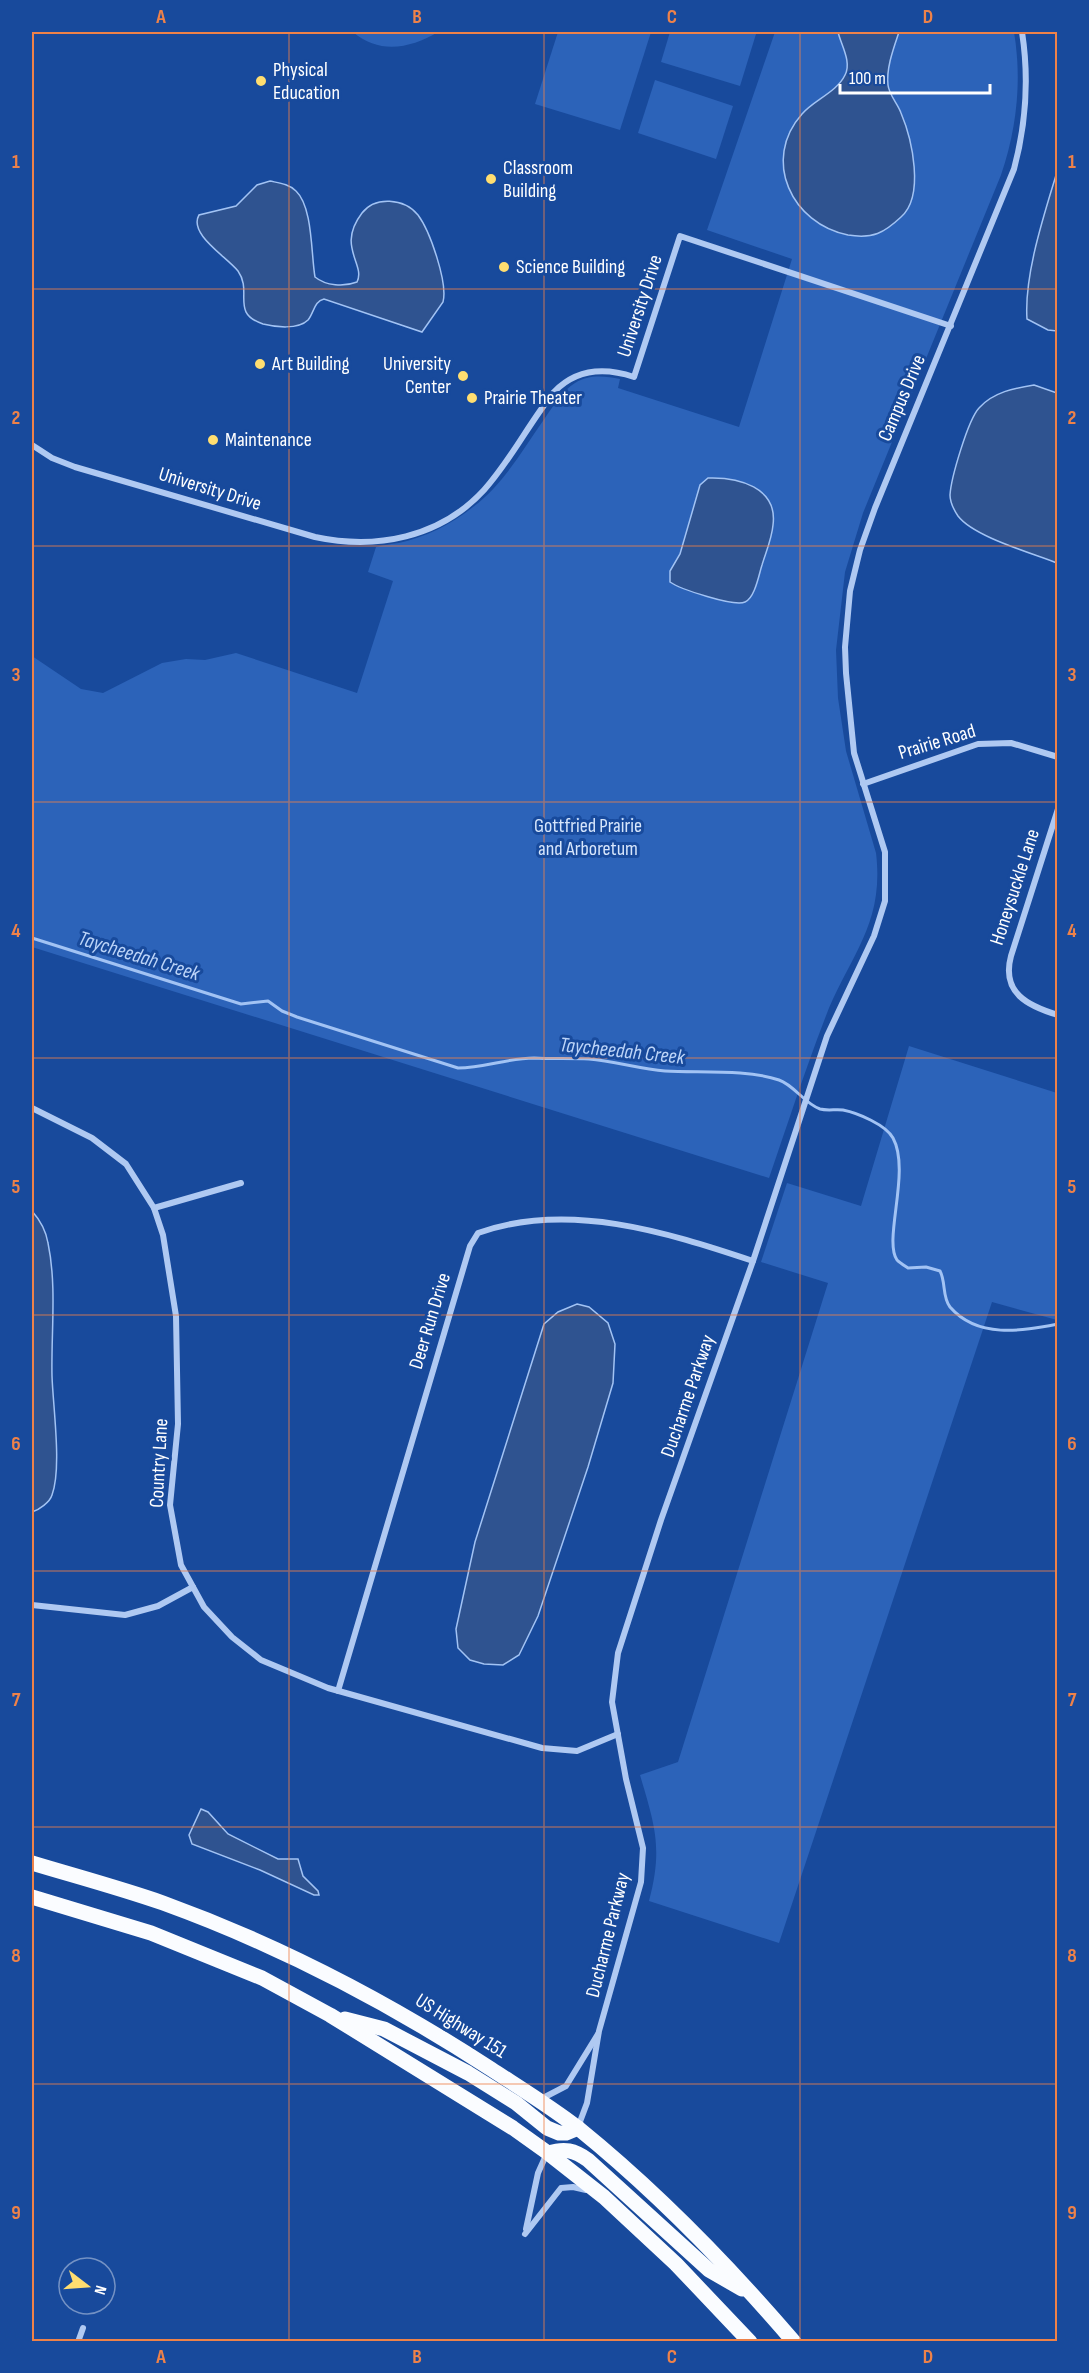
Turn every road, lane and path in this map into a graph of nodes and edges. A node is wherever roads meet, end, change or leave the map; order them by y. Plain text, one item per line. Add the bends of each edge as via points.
1 (1022, 32) edge
2 (951, 326) junction
3 (32, 445) edge
4 (1058, 757) edge
5 (863, 784) junction
6 (1058, 809) edge
7 (1058, 1015) edge
8 (32, 1108) edge
9 (241, 1183) dead end
10 (153, 1208) junction
11 (753, 1261) junction
12 (193, 1587) junction
13 (32, 1605) edge
14 (338, 1691) junction
15 (618, 1734) junction
16 (32, 1863) edge
17 (32, 1897) edge
18 (330, 2015) junction
19 (599, 2031) junction
20 (538, 2101) junction
21 (578, 2128) junction
22 (548, 2153) junction
23 (604, 2197) junction
24 (756, 2298) junction
25 (83, 2328) dead end
26 (78, 2342) edge
27 (750, 2342) edge
28 (794, 2342) edge

1 - 2 street, Campus Drive via 1025,100 1017,159
2 - 3 street, University Drive via 680,236 634,377 596,371 566,381 554,392 490,483 470,503 426,530 383,542 355,543 315,537 75,467
2 - 5 street, Campus Drive via 875,508 854,569 847,617 846,673 850,728
4 - 5 street, Prairie Road via 1011,743 986,743
5 - 11 street, Ducharme Parkway via 885,852 885,901 874,936 840,1005 809,1087
6 - 7 street, Honeysuckle Lane via 1011,956 1009,976 1023,1001
8 - 10 street, Country Lane via 92,1138 126,1164
9 - 10 street
10 - 12 street, Country Lane via 163,1235 176,1316 178,1424 170,1505 182,1565
11 - 14 street, Deer Run Drive via 662,1233 570,1220 511,1223 478,1233 470,1246
11 - 15 street, Ducharme Parkway via 618,1653 612,1702
12 - 13 street via 158,1606 125,1615
12 - 14 street, Country Lane via 204,1607 261,1660
14 - 15 street, Country Lane via 542,1748 577,1751
15 - 19 street, Ducharme Parkway via 643,1848 641,1882
16 - 20 main road, US Highway 151 via 164,1903 287,1954 434,2032
17 - 18 main road via 127,1924 262,1978
18 - 21 main road via 384,2029 468,2073 547,2128 558,2133
18 - 22 main road
19 - 20 street, Ducharme Parkway via 566,2086
19 - 21 street, Ducharme Parkway via 587,2103
20 - 21 main road, US Highway 151
21 - 24 main road, US Highway 151 via 649,2190
22 - 23 main road
22 - 23 street via 538,2174 525,2234 561,2188 582,2188
22 - 24 main road via 567,2149 582,2156 710,2270
23 - 27 main road via 676,2264
24 - 28 main road, US Highway 151
25 - 26 street

